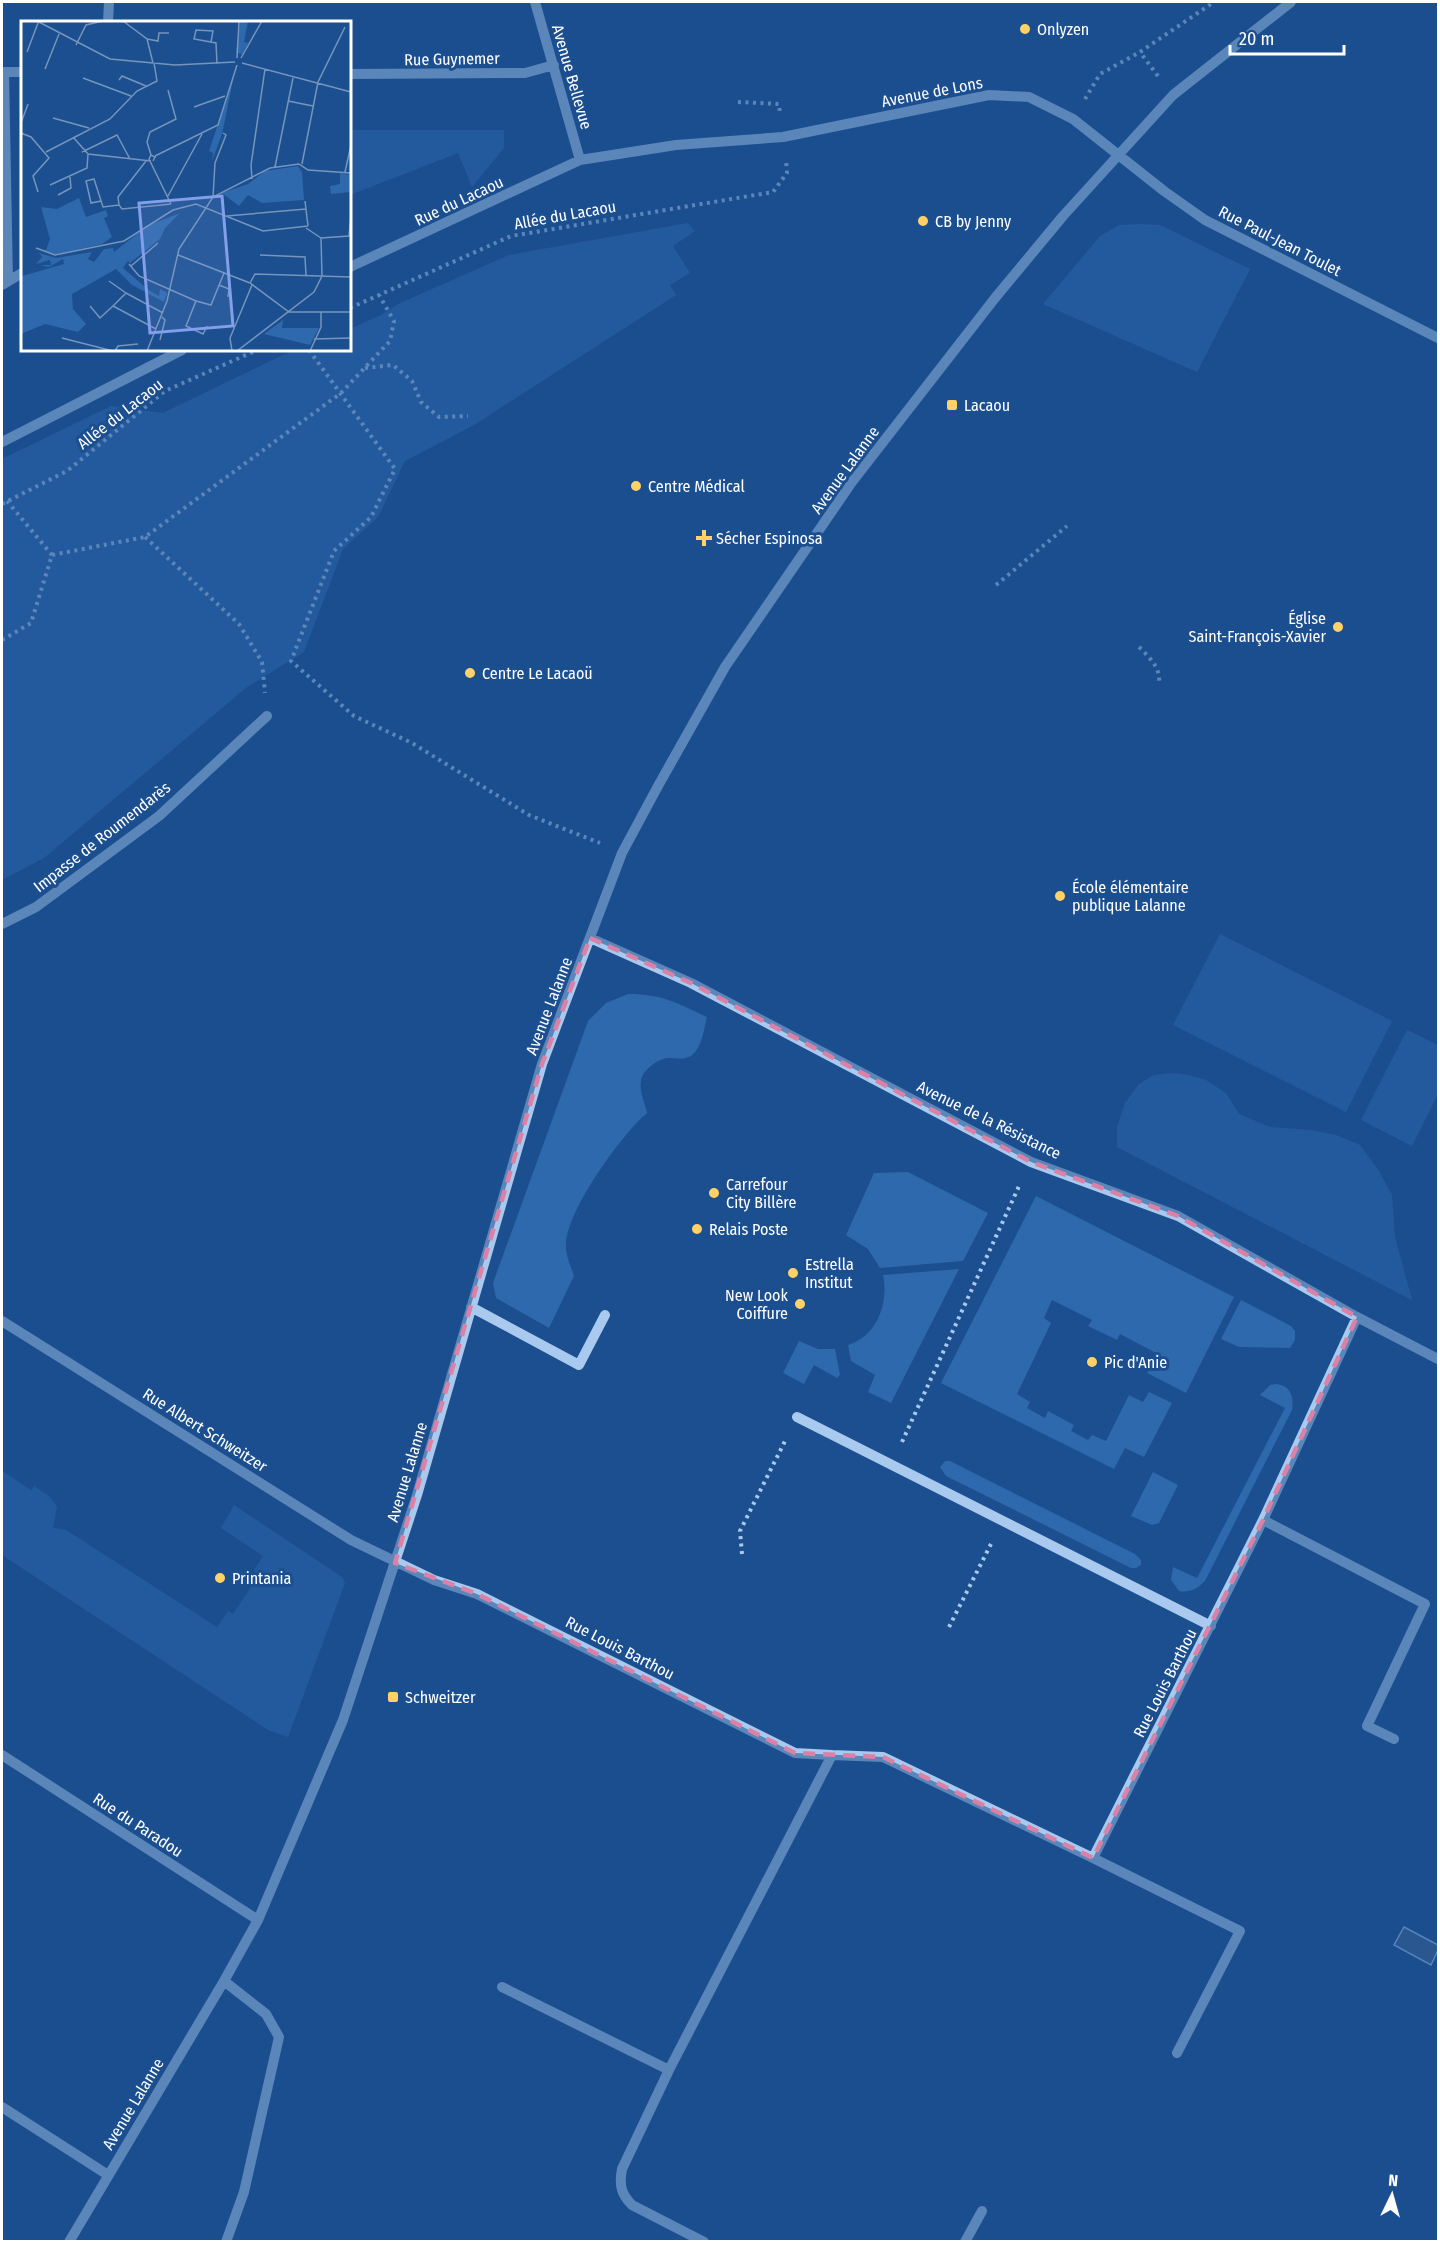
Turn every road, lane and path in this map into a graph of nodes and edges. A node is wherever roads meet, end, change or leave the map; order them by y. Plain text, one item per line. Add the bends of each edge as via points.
1 (109, 2) edge
2 (535, 2) edge
3 (1214, 2) edge
4 (1284, 3) edge
5 (108, 21) edge
6 (1140, 52) junction
7 (554, 65) junction
8 (3, 72) edge
9 (21, 72) edge
10 (351, 74) edge
11 (1173, 95) junction
12 (1073, 119) junction
13 (1119, 153) junction
14 (580, 160) junction
15 (788, 173) dead end
16 (351, 267) edge
17 (21, 274) edge
18 (5, 283) edge
19 (379, 295) junction
20 (351, 308) edge
21 (1438, 338) edge
22 (180, 351) edge
23 (255, 351) edge
24 (310, 351) edge
25 (364, 368) junction
26 (341, 393) junction
27 (468, 416) dead end
28 (2, 442) edge
29 (7, 501) junction
30 (2, 504) edge
31 (1067, 526) dead end
32 (145, 537) junction
33 (52, 555) junction
34 (996, 585) dead end
35 (2, 640) edge
36 (1139, 647) dead end
37 (1159, 685) dead end
38 (267, 716) joint
39 (622, 853) junction
40 (2, 924) edge
41 (590, 938) junction
42 (1031, 1162) junction
43 (471, 1307) junction
44 (605, 1315) dead end
45 (1357, 1317) junction
46 (2, 1321) edge
47 (1438, 1359) edge
48 (797, 1417) joint
49 (892, 1465) junction
50 (1263, 1520) junction
51 (1003, 1521) junction
52 (742, 1554) dead end
53 (394, 1563) junction
54 (1210, 1626) junction
55 (949, 1627) dead end
56 (1394, 1739) dead end
57 (2, 1755) edge
58 (832, 1755) junction
59 (1092, 1858) junction
60 (258, 1920) junction
61 (224, 1981) junction
62 (502, 1987) dead end
63 (1177, 2053) dead end
64 (669, 2070) junction
65 (2, 2107) edge
66 (108, 2175) junction
67 (982, 2211) dead end
68 (69, 2241) edge
69 (226, 2241) edge
70 (704, 2241) edge
71 (965, 2241) edge

1 - 5 street
2 - 7 street, Avenue Bellevue
3 - 6 path
4 - 11 street
6 - 11 path
6 - 12 path via 1100,74
7 - 10 street, Rue Guynemer via 525,73
7 - 14 street, Avenue Bellevue
8 - 9 street
8 - 18 street
11 - 13 street
12 - 13 street, Avenue de Lons
12 - 14 street, Avenue de Lons via 1029,97 989,95 783,137 676,145
13 - 21 street, Rue Paul-Jean Toulet via 1205,220
13 - 39 street, Avenue Lalanne via 995,298 852,482 725,667
14 - 16 street, Rue du Lacaou
15 - 19 path, Allée du Lacaou via 773,192 511,236
17 - 18 street
19 - 20 path, Allée du Lacaou
19 - 25 path via 394,321 390,341
22 - 28 street
23 - 29 path, Allée du Lacaou via 165,392 67,471
24 - 26 path
25 - 26 path
25 - 27 path via 393,365 412,381 421,402 439,417
26 - 32 path
26 - 39 path via 395,469 371,517 334,551 291,661 354,716 412,744 530,815
29 - 30 path, Allée du Lacaou
29 - 33 path
31 - 34 path
32 - 33 path
32 - 38 path via 239,624 262,662
33 - 35 path via 31,623
36 - 37 path via 1161,673
38 - 40 street, Impasse de Roumendarès via 159,816 36,907
39 - 41 street, Avenue Lalanne
41 - 42 street, Avenue de la Résistance via 691,984
41 - 43 street, Avenue Lalanne via 542,1064
42 - 45 street, Avenue de la Résistance via 1178,1216
42 - 49 path
43 - 44 street via 579,1365
43 - 53 street, Avenue Lalanne
45 - 47 street, Avenue de la Résistance
45 - 50 street, Rue Louis Barthou
46 - 53 street, Rue Albert Schweitzer via 351,1540
48 - 49 street
48 - 52 path via 740,1531
49 - 51 street
50 - 54 street, Rue Louis Barthou
50 - 56 street via 1425,1604 1367,1726
51 - 54 street
51 - 55 path
53 - 58 street, Rue Louis Barthou via 477,1594 795,1753
53 - 60 street, Avenue Lalanne via 343,1720
54 - 59 street, Rue Louis Barthou
57 - 60 street, Rue du Paradou
58 - 59 street, Rue Louis Barthou via 883,1757
58 - 64 street
59 - 63 street, Rue Louis Barthou via 1240,1931
60 - 61 street, Avenue Lalanne
61 - 66 street, Avenue Lalanne
61 - 69 street via 266,2014 279,2037 244,2192
62 - 64 street
64 - 70 street via 622,2169 621,2189 632,2205
65 - 66 street
66 - 68 street, Avenue Lalanne
67 - 71 street

